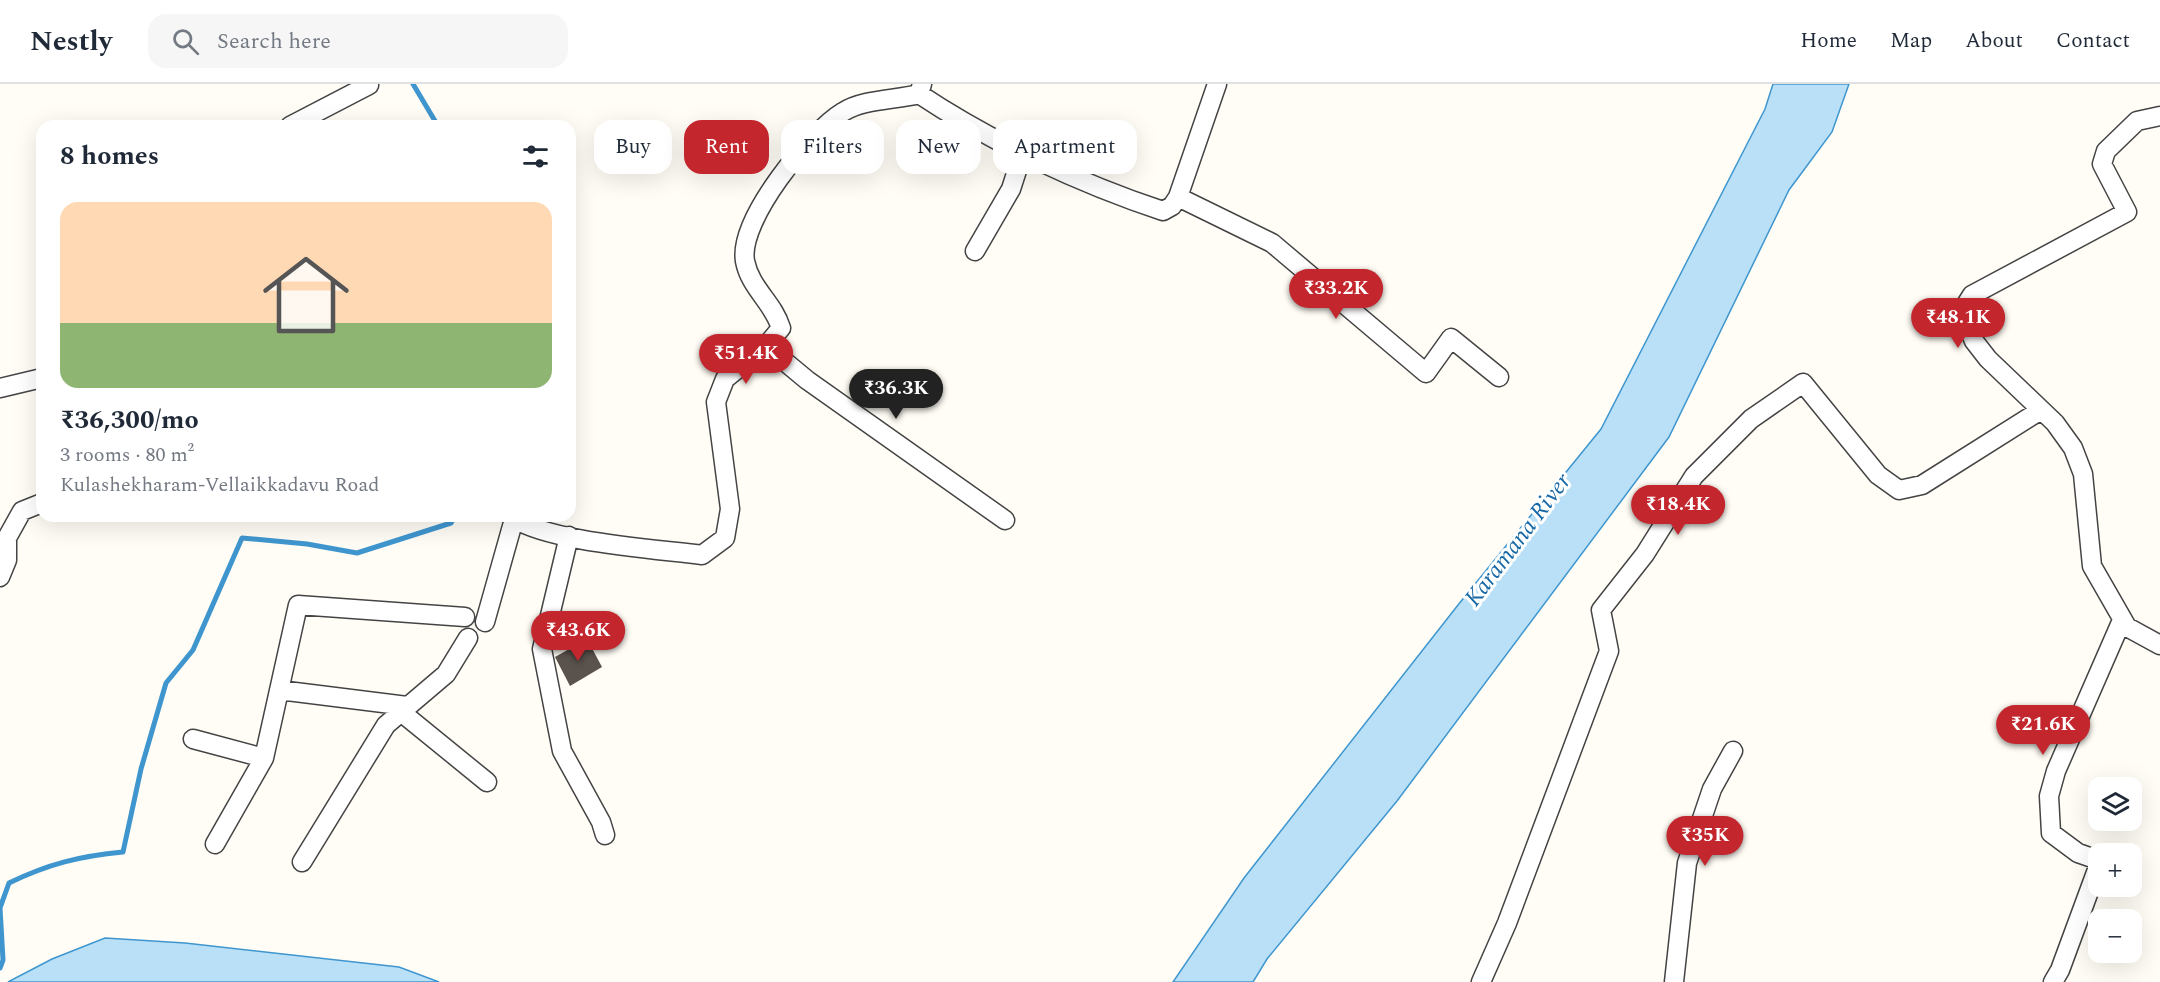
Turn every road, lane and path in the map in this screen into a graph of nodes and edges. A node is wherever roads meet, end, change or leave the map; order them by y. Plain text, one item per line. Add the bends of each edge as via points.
1 (1217, 84) edge
2 (369, 85) edge
3 (920, 89) edge
4 (2160, 116) edge
5 (302, 120) edge
6 (993, 134) edge
7 (1016, 174) edge
8 (1069, 174) edge
9 (1178, 197) junction
10 (975, 251) dead end
11 (766, 346) junction
12 (1498, 377) dead end
13 (36, 379) edge
14 (0, 388) edge
15 (2041, 410) junction
16 (36, 505) edge
17 (1005, 520) dead end
18 (511, 522) edge
19 (527, 522) edge
20 (569, 536) junction
21 (0, 577) edge
22 (465, 617) junction
23 (2122, 620) junction
24 (485, 622) junction
25 (468, 638) junction
26 (2160, 645) edge
27 (279, 690) junction
28 (404, 709) junction
29 (193, 739) dead end
30 (1733, 751) dead end
31 (264, 758) junction
32 (487, 782) dead end
33 (604, 835) dead end
34 (215, 844) dead end
35 (2088, 856) edge
36 (302, 862) dead end
37 (2088, 894) edge
38 (1481, 982) edge
39 (1674, 982) edge
40 (2053, 982) edge

1 - 9 street
2 - 5 street
3 - 6 street
3 - 11 street via 843,111 791,160 766,195 747,238 744,258 749,278 776,312 781,328
4 - 15 street via 2137,121 2106,151 2102,164 2127,212 1972,295 1965,306 1965,320 1974,341
7 - 10 street
8 - 9 street via 1108,193 1163,211
9 - 12 street via 1272,243 1426,373 1450,338
11 - 17 street via 807,380
11 - 20 street via 725,378 716,402 730,509 725,538 702,555
13 - 14 street
15 - 23 street via 2073,448 2083,474 2092,566
15 - 38 street via 1922,485 1899,490 1878,475 1803,383 1751,419 1694,476 1645,554 1601,610 1609,651
16 - 21 street via 22,511 7,538 7,560
18 - 24 street
19 - 20 street
20 - 33 street via 542,649 562,751 601,822
22 - 24 street via 476,614
22 - 25 street via 461,628
22 - 27 street via 298,605
23 - 26 street via 2127,627
23 - 35 street via 2056,771 2049,796 2051,833
24 - 25 street via 483,634 476,639
25 - 28 street via 446,674
27 - 28 street
27 - 31 street
28 - 32 street
28 - 36 street via 386,725
29 - 31 street
30 - 39 street via 1712,789 1687,863
31 - 34 street
37 - 40 street

